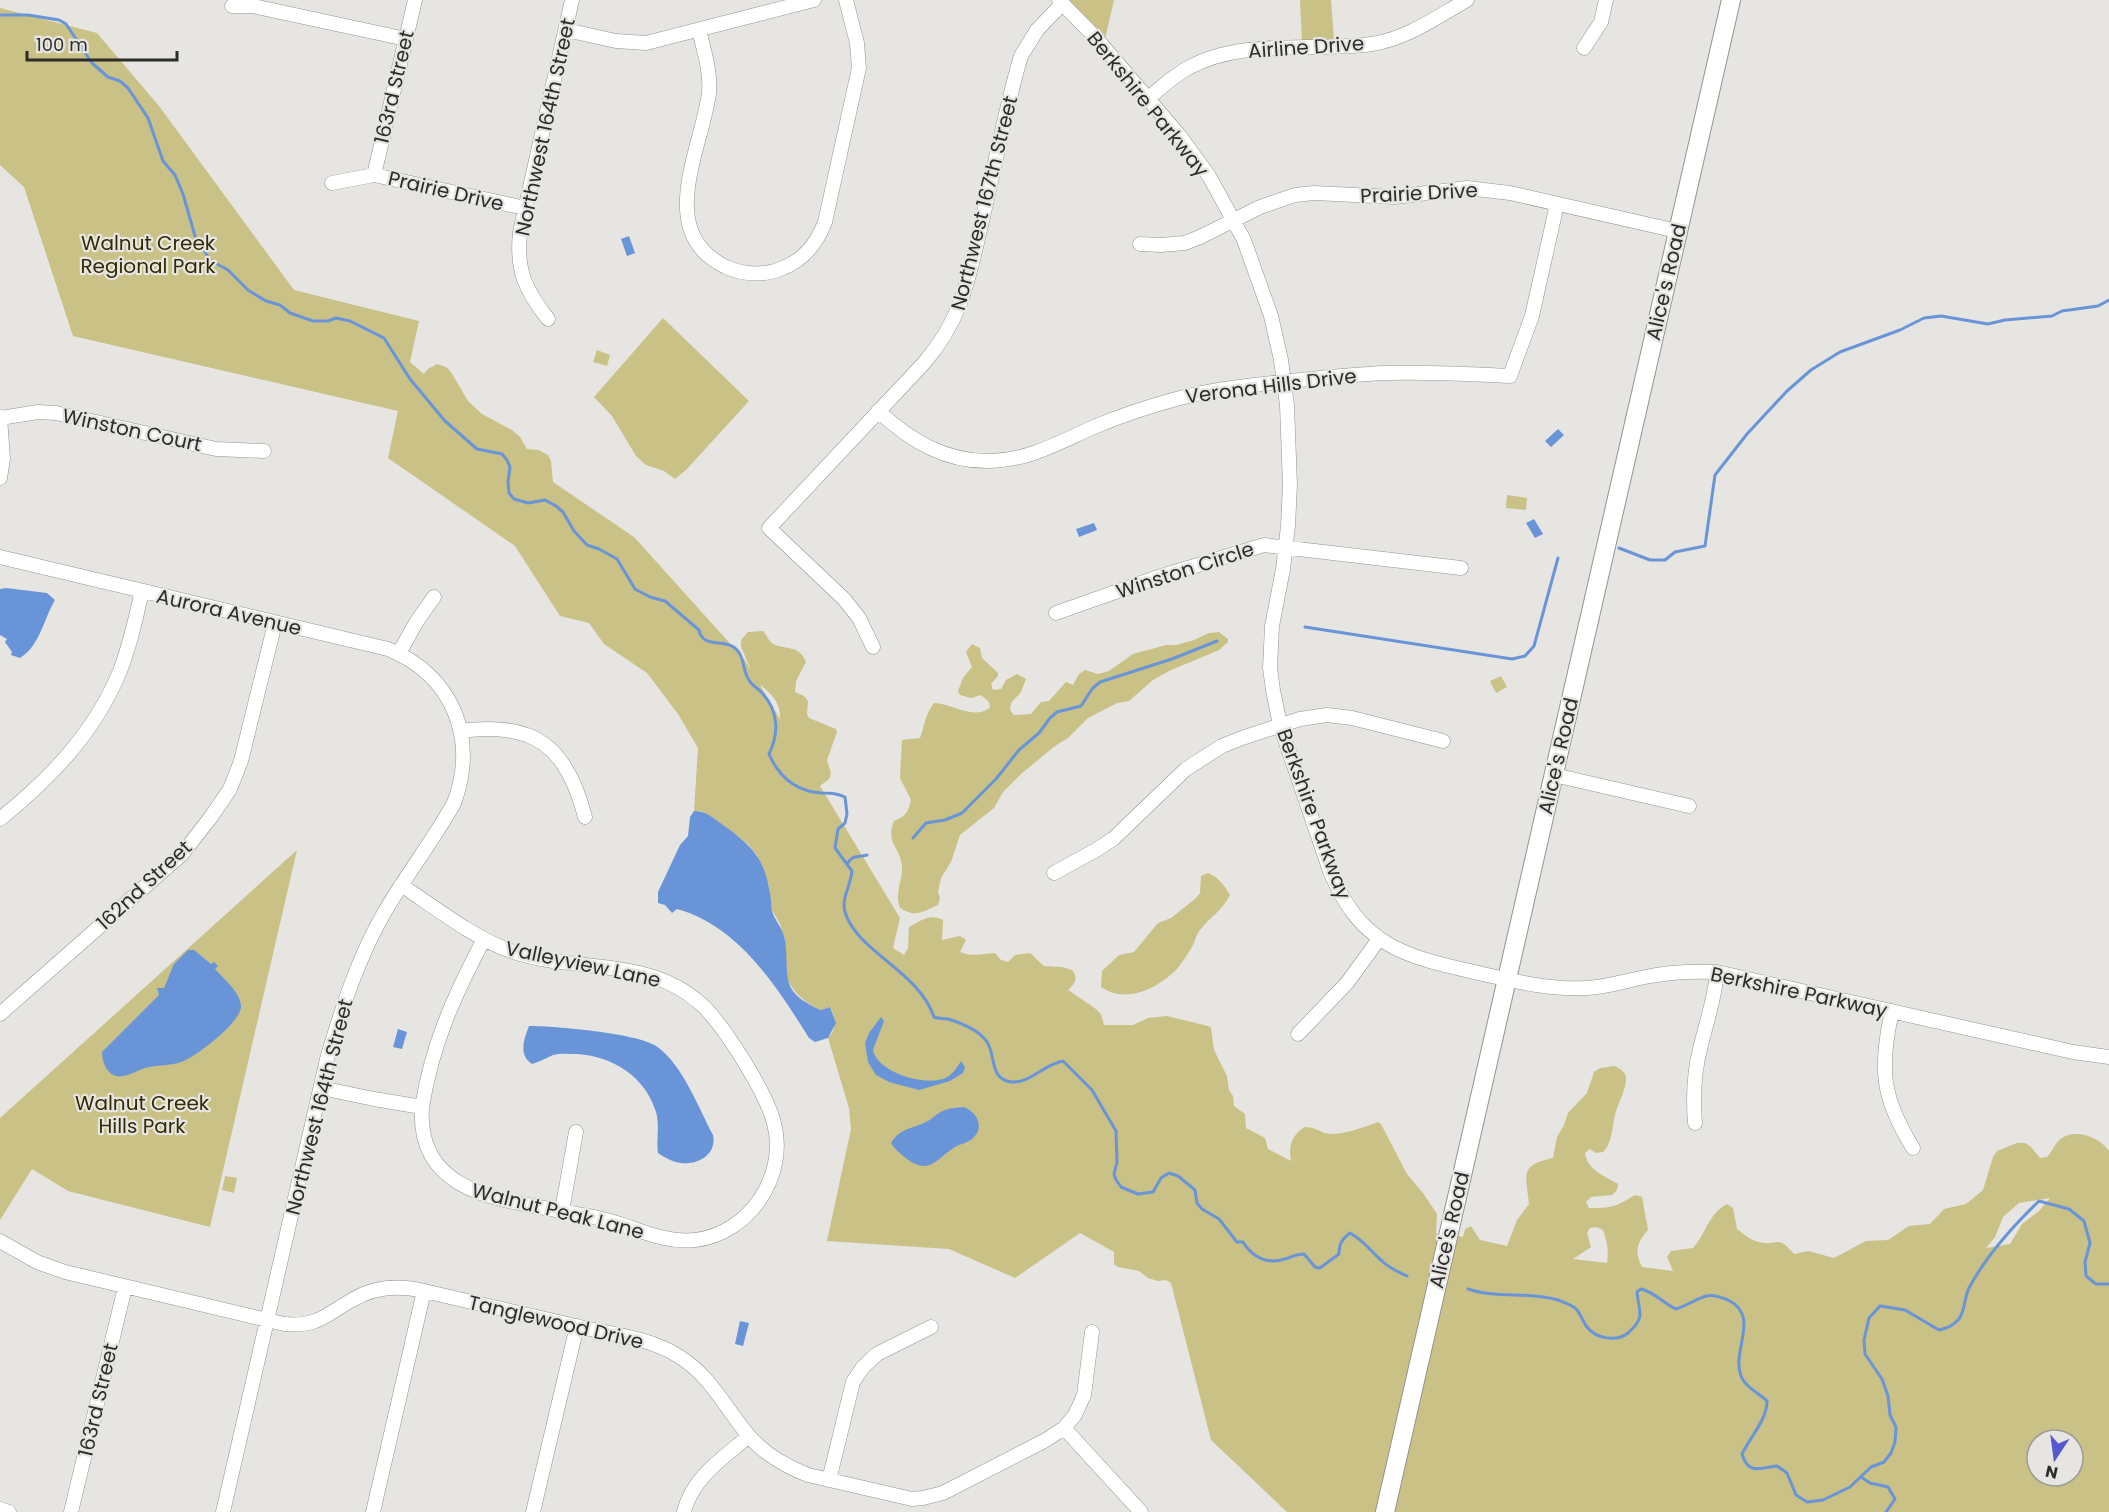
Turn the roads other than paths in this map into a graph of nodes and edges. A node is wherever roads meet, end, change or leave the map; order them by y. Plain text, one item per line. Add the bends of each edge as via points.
1 (415, 0) edge
2 (572, 0) edge
3 (814, 0) edge
4 (846, 0) edge
5 (1467, 0) edge
6 (1606, 0) edge
7 (1731, 0) edge
8 (1060, 2) edge
9 (232, 6) dead end
10 (566, 30) junction
11 (699, 30) junction
12 (406, 39) junction
13 (1584, 48) dead end
14 (1148, 99) junction
15 (374, 175) junction
16 (332, 183) dead end
17 (1557, 204) junction
18 (525, 208) junction
19 (1234, 220) junction
20 (1677, 231) junction
21 (1140, 244) dead end
22 (548, 319) dead end
23 (1284, 382) junction
24 (878, 411) junction
25 (0, 417) edge
26 (264, 451) dead end
27 (0, 478) edge
28 (1286, 547) junction
29 (0, 557) edge
30 (1461, 568) dead end
31 (142, 591) junction
32 (434, 597) dead end
33 (1056, 613) dead end
34 (275, 623) junction
35 (873, 647) dead end
36 (399, 653) junction
37 (444, 692) joint
38 (1280, 725) junction
39 (461, 731) junction
40 (1443, 741) dead end
41 (1554, 775) junction
42 (1689, 806) dead end
43 (585, 817) dead end
44 (0, 819) edge
45 (1054, 873) dead end
46 (401, 885) junction
47 (484, 939) junction
48 (1380, 939) junction
49 (1717, 972) junction
50 (1507, 980) junction
51 (1892, 1011) junction
52 (0, 1014) edge
53 (1298, 1034) dead end
54 (2109, 1057) edge
55 (321, 1088) junction
56 (422, 1107) junction
57 (1695, 1123) dead end
58 (776, 1128) joint
59 (576, 1132) dead end
60 (1913, 1148) dead end
61 (562, 1210) junction
62 (0, 1241) edge
63 (124, 1287) junction
64 (424, 1290) junction
65 (267, 1321) junction
66 (577, 1326) junction
67 (931, 1327) dead end
68 (1092, 1332) dead end
69 (1064, 1428) junction
70 (749, 1436) junction
71 (828, 1480) junction
72 (0, 1509) edge
73 (9, 1512) edge
74 (71, 1512) edge
75 (223, 1512) edge
76 (373, 1512) edge
77 (533, 1512) edge
78 (684, 1512) edge
79 (1141, 1512) edge
80 (1385, 1512) edge

1 - 12 street, 163rd Street
2 - 10 street, Northwest 164th Street
3 - 11 street
4 - 11 street via 859,68 825,222 807,252 788,266 767,273 742,273 720,264 694,237 686,211 687,186 709,92
5 - 14 street, Airline Drive via 1407,33 1372,44 1223,54 1188,68
6 - 13 street via 1601,22
7 - 20 main road, Alice's Road
8 - 14 street, Berkshire Parkway
8 - 24 street, Northwest 167th Street via 1021,56 962,302 954,320 933,353
9 - 12 street via 253,6
10 - 11 street via 631,43
10 - 18 street, Northwest 164th Street
12 - 15 street, 163rd Street
14 - 19 street, Berkshire Parkway via 1193,154
15 - 16 street, Prairie Drive
15 - 18 street, Prairie Drive
17 - 19 street, Prairie Drive via 1477,189 1395,198 1314,193 1276,200
17 - 20 street, Prairie Drive
17 - 23 street, Verona Hills Drive via 1532,316 1510,376 1387,373
18 - 22 street, Northwest 164th Street via 518,251 521,270 530,294
19 - 21 street, Prairie Drive via 1185,243
19 - 23 street, Berkshire Parkway via 1254,263 1271,316
20 - 41 main road, Alice's Road
23 - 24 street, Verona Hills Drive via 1184,397 1110,420 1036,454 991,461 961,458 917,442
23 - 28 street, Berkshire Parkway via 1290,485
24 - 35 street, Northwest 167th Street via 769,528 844,599 859,618
25 - 26 street, Winston Court via 56,413 216,449
25 - 27 street
28 - 30 street, Winston Circle
28 - 33 street, Winston Circle via 1253,548
28 - 38 street, Berkshire Parkway via 1270,647
29 - 31 street, Aurora Avenue
31 - 34 street, Aurora Avenue
31 - 44 street via 120,670 94,721 60,765
32 - 36 street
34 - 36 street, Aurora Avenue
34 - 52 street, 162nd Street via 241,761 230,789 211,817 182,854
36 - 37 street, Aurora Avenue via 423,669
37 - 39 street, Northwest 164th Street
38 - 40 street via 1313,716 1340,716
38 - 45 street via 1203,757 1170,783 1113,839
38 - 48 street, Berkshire Parkway via 1338,891 1362,924
39 - 43 street via 508,729 542,743 562,760 570,773
39 - 46 street, Northwest 164th Street via 464,766 454,803
41 - 42 street
41 - 50 main road, Alice's Road
46 - 47 street, Valleyview Lane
46 - 55 street, Northwest 164th Street via 351,983
47 - 56 street, Walnut Peak Lane via 447,1013
47 - 58 street, Valleyview Lane via 538,958 632,970 685,991 726,1033 765,1100
48 - 50 street, Berkshire Parkway via 1424,961
48 - 53 street via 1340,991
49 - 50 street, Berkshire Parkway via 1670,973 1603,987 1571,989
49 - 51 street, Berkshire Parkway
49 - 57 street via 1696,1071
50 - 80 main road, Alice's Road
51 - 54 street, Berkshire Parkway
51 - 60 street via 1883,1056 1884,1074 1893,1111
55 - 56 street
55 - 65 street, Northwest 164th Street
56 - 61 street, Walnut Peak Lane via 422,1129 429,1150 454,1181 490,1197
58 - 61 street, Walnut Peak Lane via 774,1165 762,1197 738,1224 710,1237 679,1241 661,1238
59 - 61 street
62 - 63 street, Tanglewood Drive via 49,1267
63 - 65 street, Tanglewood Drive
63 - 74 street, 163rd Street
64 - 65 street, Tanglewood Drive via 373,1290 330,1316 306,1324
64 - 66 street, Tanglewood Drive
64 - 76 street
65 - 75 street, Northwest 164th Street
66 - 70 street, Tanglewood Drive via 641,1341 677,1355 706,1378
66 - 77 street
67 - 71 street via 878,1354 863,1367 853,1382
68 - 69 street via 1084,1395
69 - 71 street, Tanglewood Drive via 943,1493 923,1498 900,1497
69 - 79 street
70 - 71 street, Tanglewood Drive via 791,1469
70 - 78 street via 698,1481
72 - 73 street

